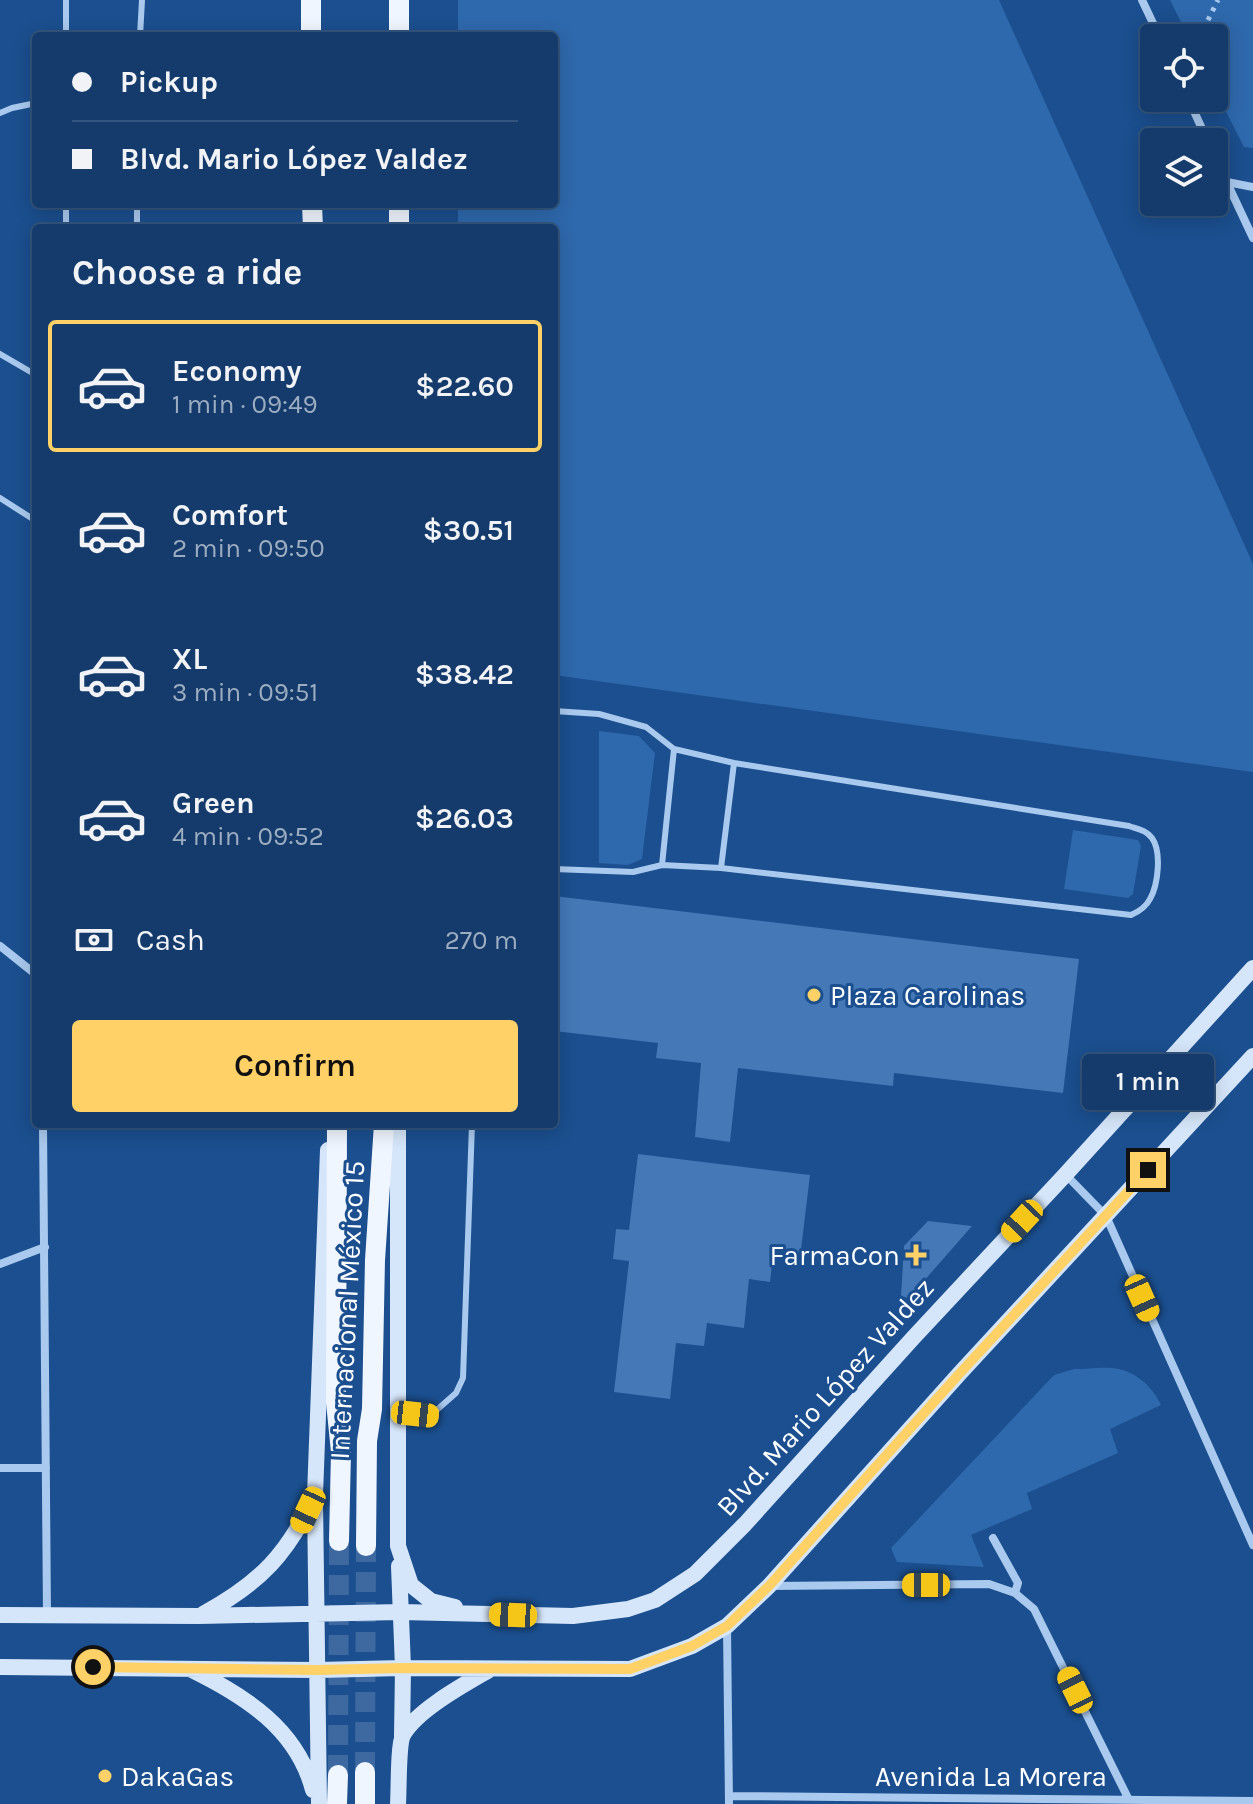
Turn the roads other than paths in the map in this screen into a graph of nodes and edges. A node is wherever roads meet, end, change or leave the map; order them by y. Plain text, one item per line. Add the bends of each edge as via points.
1 (66, 0) edge
2 (142, 0) edge
3 (311, 0) edge
4 (399, 0) edge
5 (1142, 0) edge
6 (1153, 24) edge
7 (66, 32) edge
8 (140, 32) edge
9 (311, 32) edge
10 (399, 32) edge
11 (32, 104) edge
12 (0, 113) edge
13 (1228, 182) edge
14 (1228, 184) edge
15 (1253, 187) edge
16 (1253, 238) edge
17 (0, 354) edge
18 (32, 373) edge
19 (0, 498) edge
20 (32, 518) edge
21 (558, 711) edge
22 (674, 749) junction
23 (734, 763) junction
24 (662, 865) junction
25 (721, 868) junction
26 (558, 869) edge
27 (0, 946) edge
28 (1253, 968) edge
29 (32, 971) edge
30 (1253, 1056) edge
31 (43, 1128) edge
32 (328, 1128) edge
33 (337, 1128) edge
34 (384, 1128) edge
35 (398, 1128) edge
36 (472, 1128) edge
37 (1065, 1175) junction
38 (1106, 1216) junction
39 (45, 1247) junction
40 (0, 1264) edge
41 (399, 1412) junction
42 (0, 1468) edge
43 (46, 1468) junction
44 (315, 1495) junction
45 (993, 1538) dead end
46 (339, 1541) tunnel mouth
47 (1253, 1545) edge
48 (366, 1546) tunnel mouth
49 (398, 1546) junction
50 (769, 1586) junction
51 (1015, 1593) junction
52 (401, 1612) junction
53 (317, 1613) junction
54 (484, 1614) junction
55 (0, 1615) edge
56 (47, 1615) junction
57 (199, 1616) junction
58 (727, 1626) junction
59 (0, 1667) edge
60 (187, 1667) junction
61 (403, 1668) junction
62 (491, 1669) junction
63 (318, 1670) junction
64 (402, 1736) junction
65 (365, 1772) tunnel mouth
66 (338, 1775) tunnel mouth
67 (729, 1800) edge
68 (1129, 1800) junction
69 (1253, 1801) edge
70 (318, 1804) edge
71 (337, 1804) edge
72 (365, 1804) edge
73 (398, 1804) edge

1 - 7 lane
2 - 8 lane
3 - 9 main road
4 - 10 main road
5 - 6 street
11 - 12 lane
13 - 15 street
14 - 16 street
17 - 18 lane
19 - 20 lane
21 - 22 lane via 599,714 646,727
22 - 23 lane
22 - 24 lane
23 - 25 lane
23 - 25 lane via 1129,826 1151,836 1158,874 1150,901 1131,915
24 - 25 lane
24 - 26 lane via 633,872
27 - 29 street
28 - 37 street, Blvd. Mario López Valdez
30 - 38 street
31 - 39 street
32 - 44 street
33 - 46 main road, Internacional México 15
34 - 48 main road, Internacional México 15
35 - 41 street
36 - 41 lane via 463,1378 456,1393 431,1415
37 - 38 street
37 - 54 street, Blvd. Mario López Valdez via 695,1574 655,1600 628,1609 573,1616
38 - 47 street
38 - 50 street
39 - 40 street
39 - 43 street
41 - 49 street
42 - 43 street
43 - 56 street
44 - 53 street
44 - 57 street via 301,1526 261,1575
45 - 51 street via 1018,1583
49 - 52 street
49 - 54 street via 411,1585 431,1601
50 - 51 street via 989,1584
50 - 58 street
51 - 68 street via 1034,1609
52 - 53 street, Blvd. Mario López Valdez
52 - 54 street, Blvd. Mario López Valdez
52 - 61 street
53 - 57 street, Blvd. Mario López Valdez
53 - 63 street
55 - 56 street, Blvd. Mario López Valdez
56 - 57 street, Blvd. Mario López Valdez
58 - 62 street via 692,1646 630,1669
58 - 67 street
59 - 60 street
60 - 63 street
60 - 70 street via 245,1698 270,1719 308,1771
61 - 62 street
61 - 63 street
61 - 64 street
62 - 64 street via 448,1695
63 - 70 street
64 - 73 street
65 - 72 main road
66 - 71 main road
67 - 68 street, Avenida La Morera
68 - 69 street, Avenida La Morera

